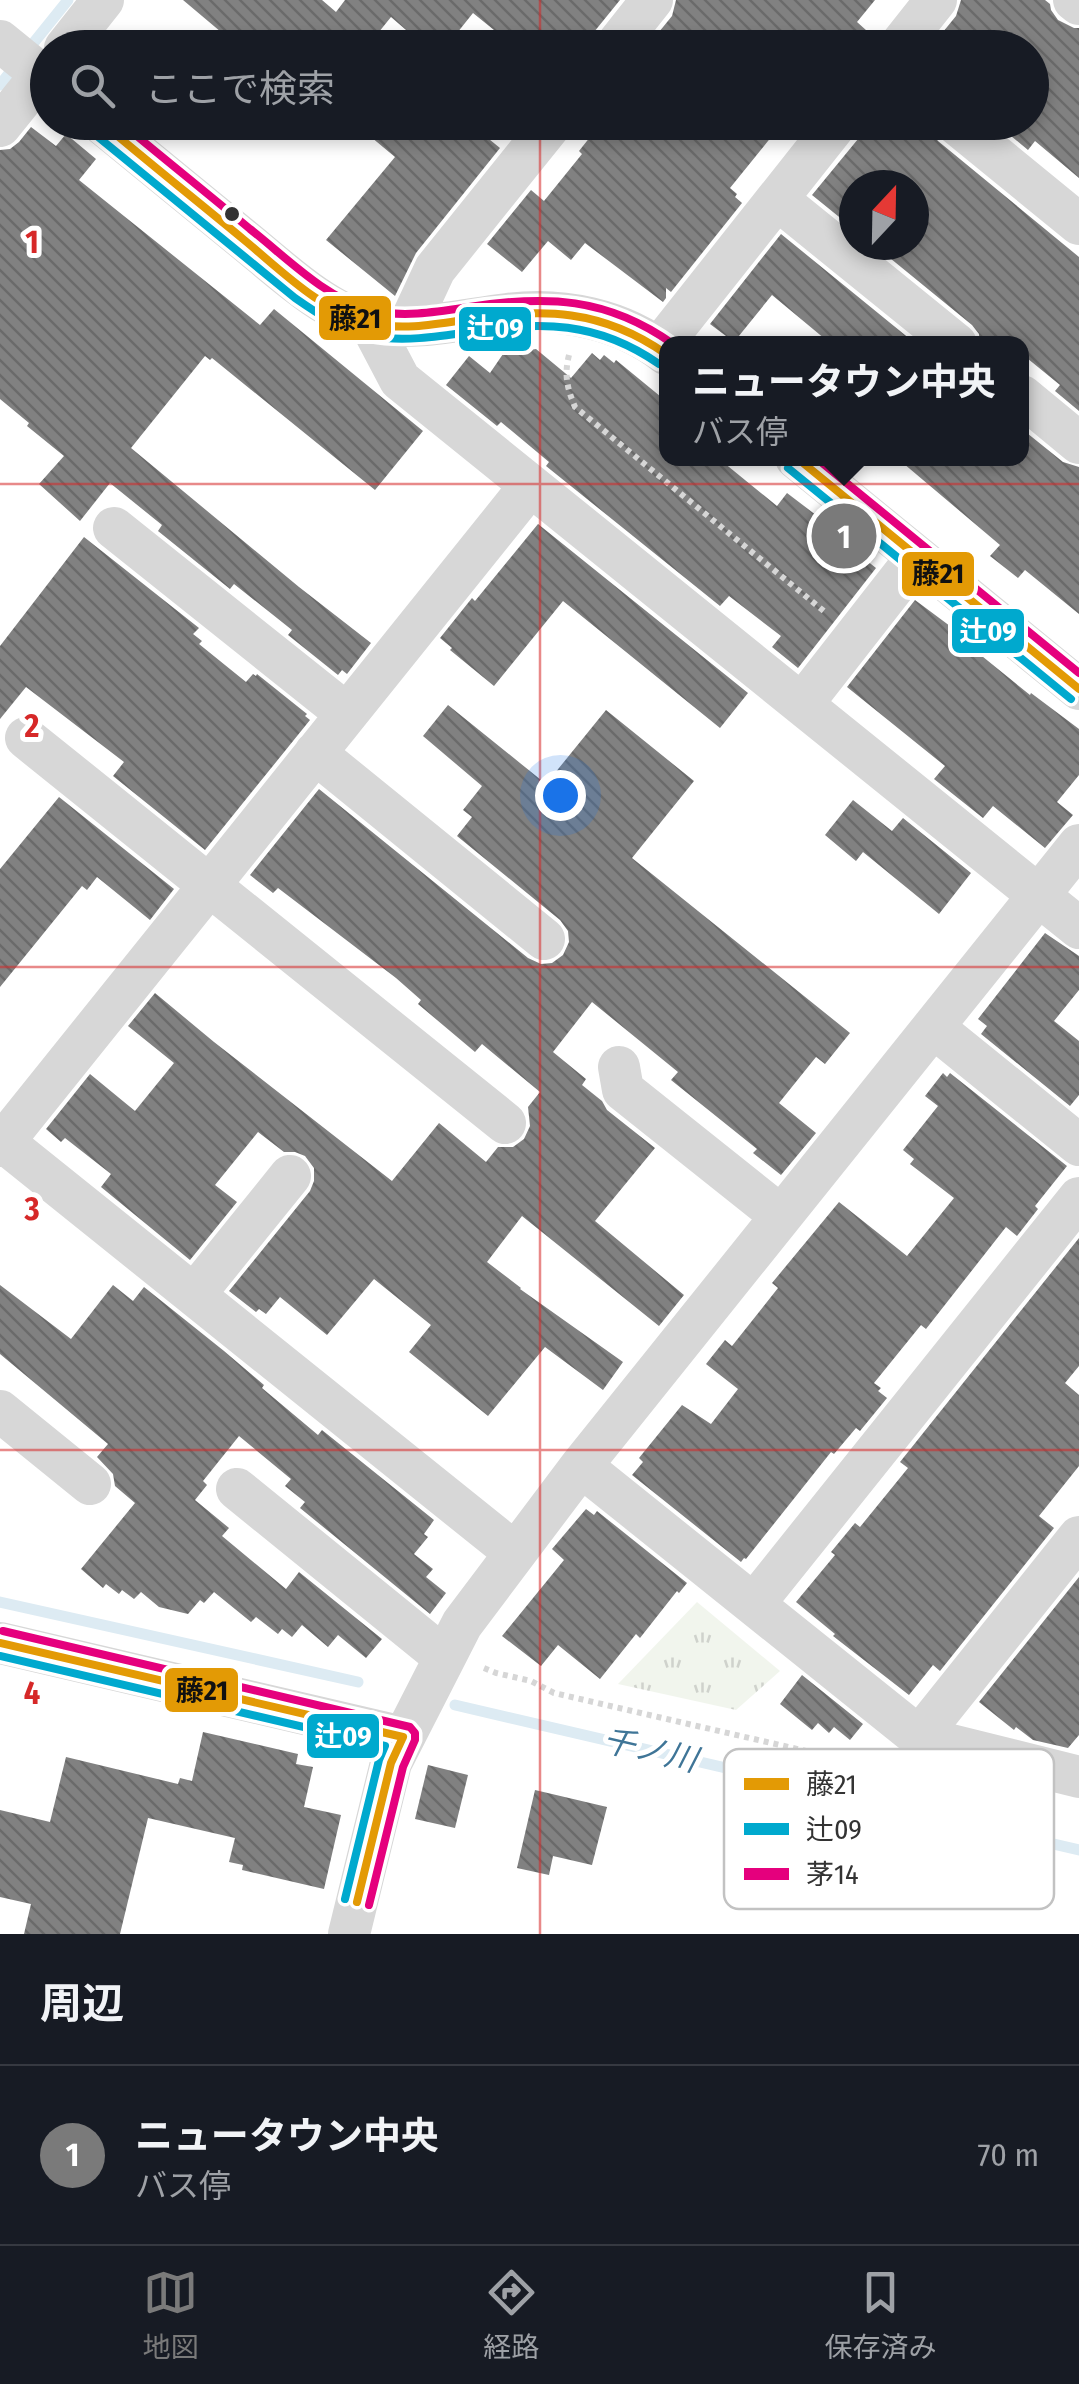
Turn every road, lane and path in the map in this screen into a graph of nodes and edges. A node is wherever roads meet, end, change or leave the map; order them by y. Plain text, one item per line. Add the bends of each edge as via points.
1 (103, 0) edge
2 (652, 0) edge
3 (936, 0) edge
4 (72, 30) edge
5 (628, 30) edge
6 (912, 30) edge
7 (30, 75) edge
8 (0, 126) edge
9 (122, 140) edge
10 (540, 140) edge
11 (824, 140) edge
12 (976, 140) edge
13 (777, 199) junction
14 (1079, 224) edge
15 (578, 314) junction
16 (390, 324) junction
17 (674, 336) edge
18 (946, 336) edge
19 (659, 349) edge
20 (1029, 402) edge
21 (1079, 443) edge
22 (806, 466) edge
23 (530, 486) junction
24 (114, 528) dead end
25 (918, 557) junction
26 (855, 636) junction
27 (1079, 689) edge
28 (803, 703) junction
29 (346, 714) junction
30 (26, 738) dead end
31 (316, 753) junction
32 (1079, 845) edge
33 (209, 886) junction
34 (1038, 896) junction
35 (1079, 928) edge
36 (544, 940) dead end
37 (933, 1028) junction
38 (619, 1067) dead end
39 (504, 1123) dead end
40 (1, 1142) edge
41 (1079, 1145) edge
42 (290, 1176) dead end
43 (1079, 1198) edge
44 (781, 1216) junction
45 (194, 1295) junction
46 (0, 1411) edge
47 (580, 1466) junction
48 (90, 1484) dead end
49 (237, 1489) dead end
50 (1079, 1536) edge
51 (514, 1552) junction
52 (754, 1604) junction
53 (0, 1643) edge
54 (446, 1654) junction
55 (402, 1736) junction
56 (877, 1749) edge
57 (906, 1749) edge
58 (917, 1749) edge
59 (1054, 1774) edge
60 (1079, 1777) edge
61 (349, 1934) edge

1 - 4 street
2 - 5 street
3 - 6 street
7 - 8 street
9 - 16 street via 300,285 339,311
10 - 16 street
11 - 13 street
12 - 14 street
13 - 17 street
13 - 18 street
15 - 16 street
15 - 19 street
15 - 26 path via 566,368 576,407
16 - 23 street via 400,380
20 - 21 street
22 - 25 street
23 - 28 street
23 - 29 street
24 - 29 street
25 - 26 street
25 - 27 street
26 - 28 street
28 - 34 street
29 - 31 street
30 - 33 street
31 - 33 street
31 - 36 street
32 - 34 street
33 - 39 street
33 - 40 street
34 - 35 street
34 - 37 street
37 - 41 street
37 - 44 street
38 - 44 street via 623,1090
40 - 45 street
42 - 45 street
43 - 52 street
44 - 47 street
45 - 51 street
46 - 48 street
47 - 51 street
47 - 52 street
49 - 54 street
50 - 58 street
51 - 54 street
52 - 57 street
53 - 55 street
54 - 55 street
54 - 56 path via 554,1693
55 - 61 street
59 - 60 street

